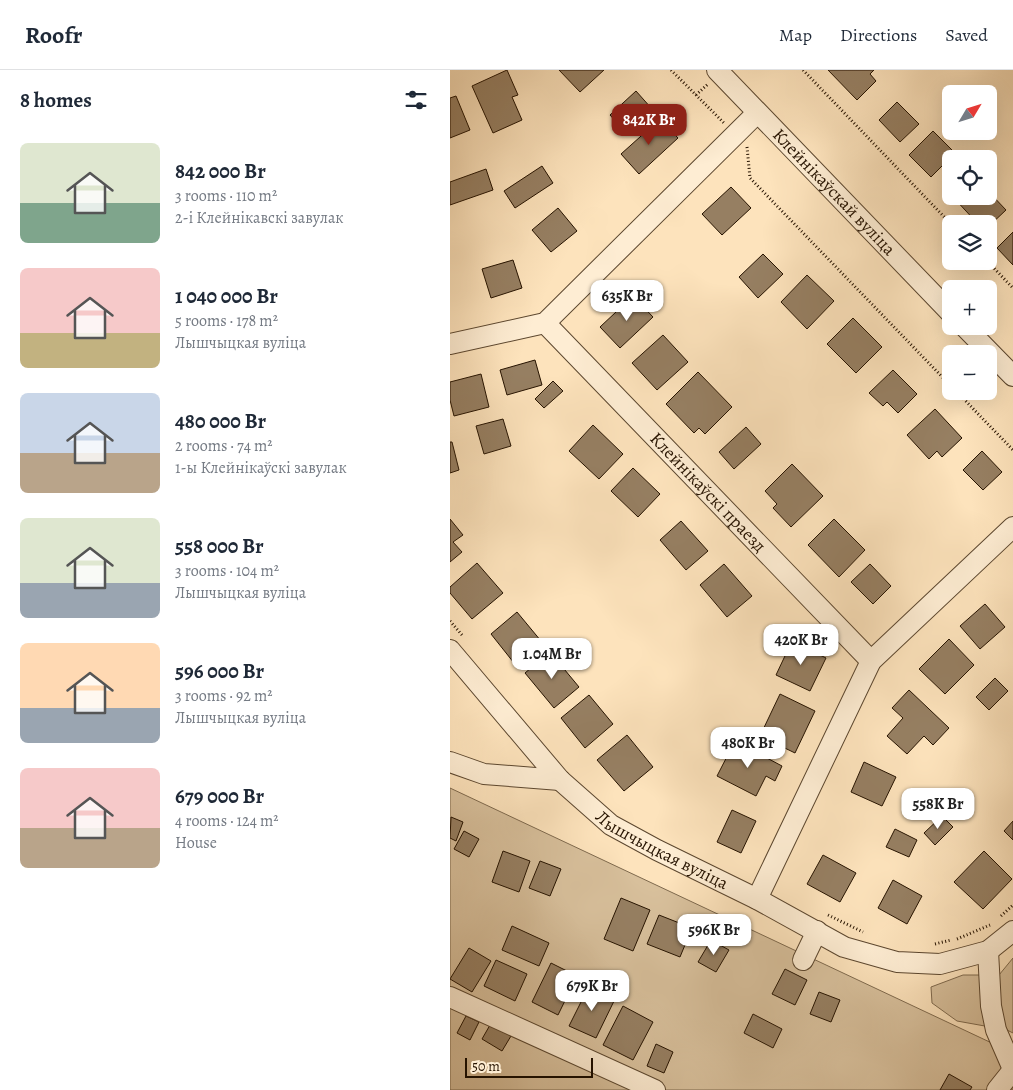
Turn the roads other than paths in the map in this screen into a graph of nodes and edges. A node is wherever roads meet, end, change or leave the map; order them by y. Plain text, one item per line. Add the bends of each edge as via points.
1 (717, 70) edge
2 (757, 114) junction
3 (942, 304) edge
4 (545, 323) junction
5 (973, 335) edge
6 (450, 344) edge
7 (1013, 376) edge
8 (1013, 527) edge
9 (457, 644) edge
10 (871, 661) junction
11 (450, 762) edge
12 (560, 780) junction
13 (757, 900) junction
14 (820, 922) junction
15 (1006, 924) edge
16 (988, 951) junction
17 (803, 960) dead end
18 (450, 997) edge
19 (1013, 1070) edge
20 (655, 1090) edge
21 (997, 1090) edge

1 - 2 street, Клейнікаўскай вуліца
2 - 3 street, Клейнікаўскай вуліца
2 - 4 street
4 - 6 street
4 - 10 street, Клейнікаўскі праезд
5 - 7 street
8 - 10 street
9 - 12 street, Лышчыцкая вуліца
10 - 13 street
11 - 12 street via 484,774
12 - 13 street, Лышчыцкая вуліца via 611,826
13 - 14 street, Лышчыцкая вуліца
14 - 16 street, Лышчыцкая вуліца via 844,946 897,962 940,964
14 - 17 street
15 - 16 street, Лышчыцкая вуліца
16 - 19 street via 990,1006
18 - 20 street
19 - 21 street

